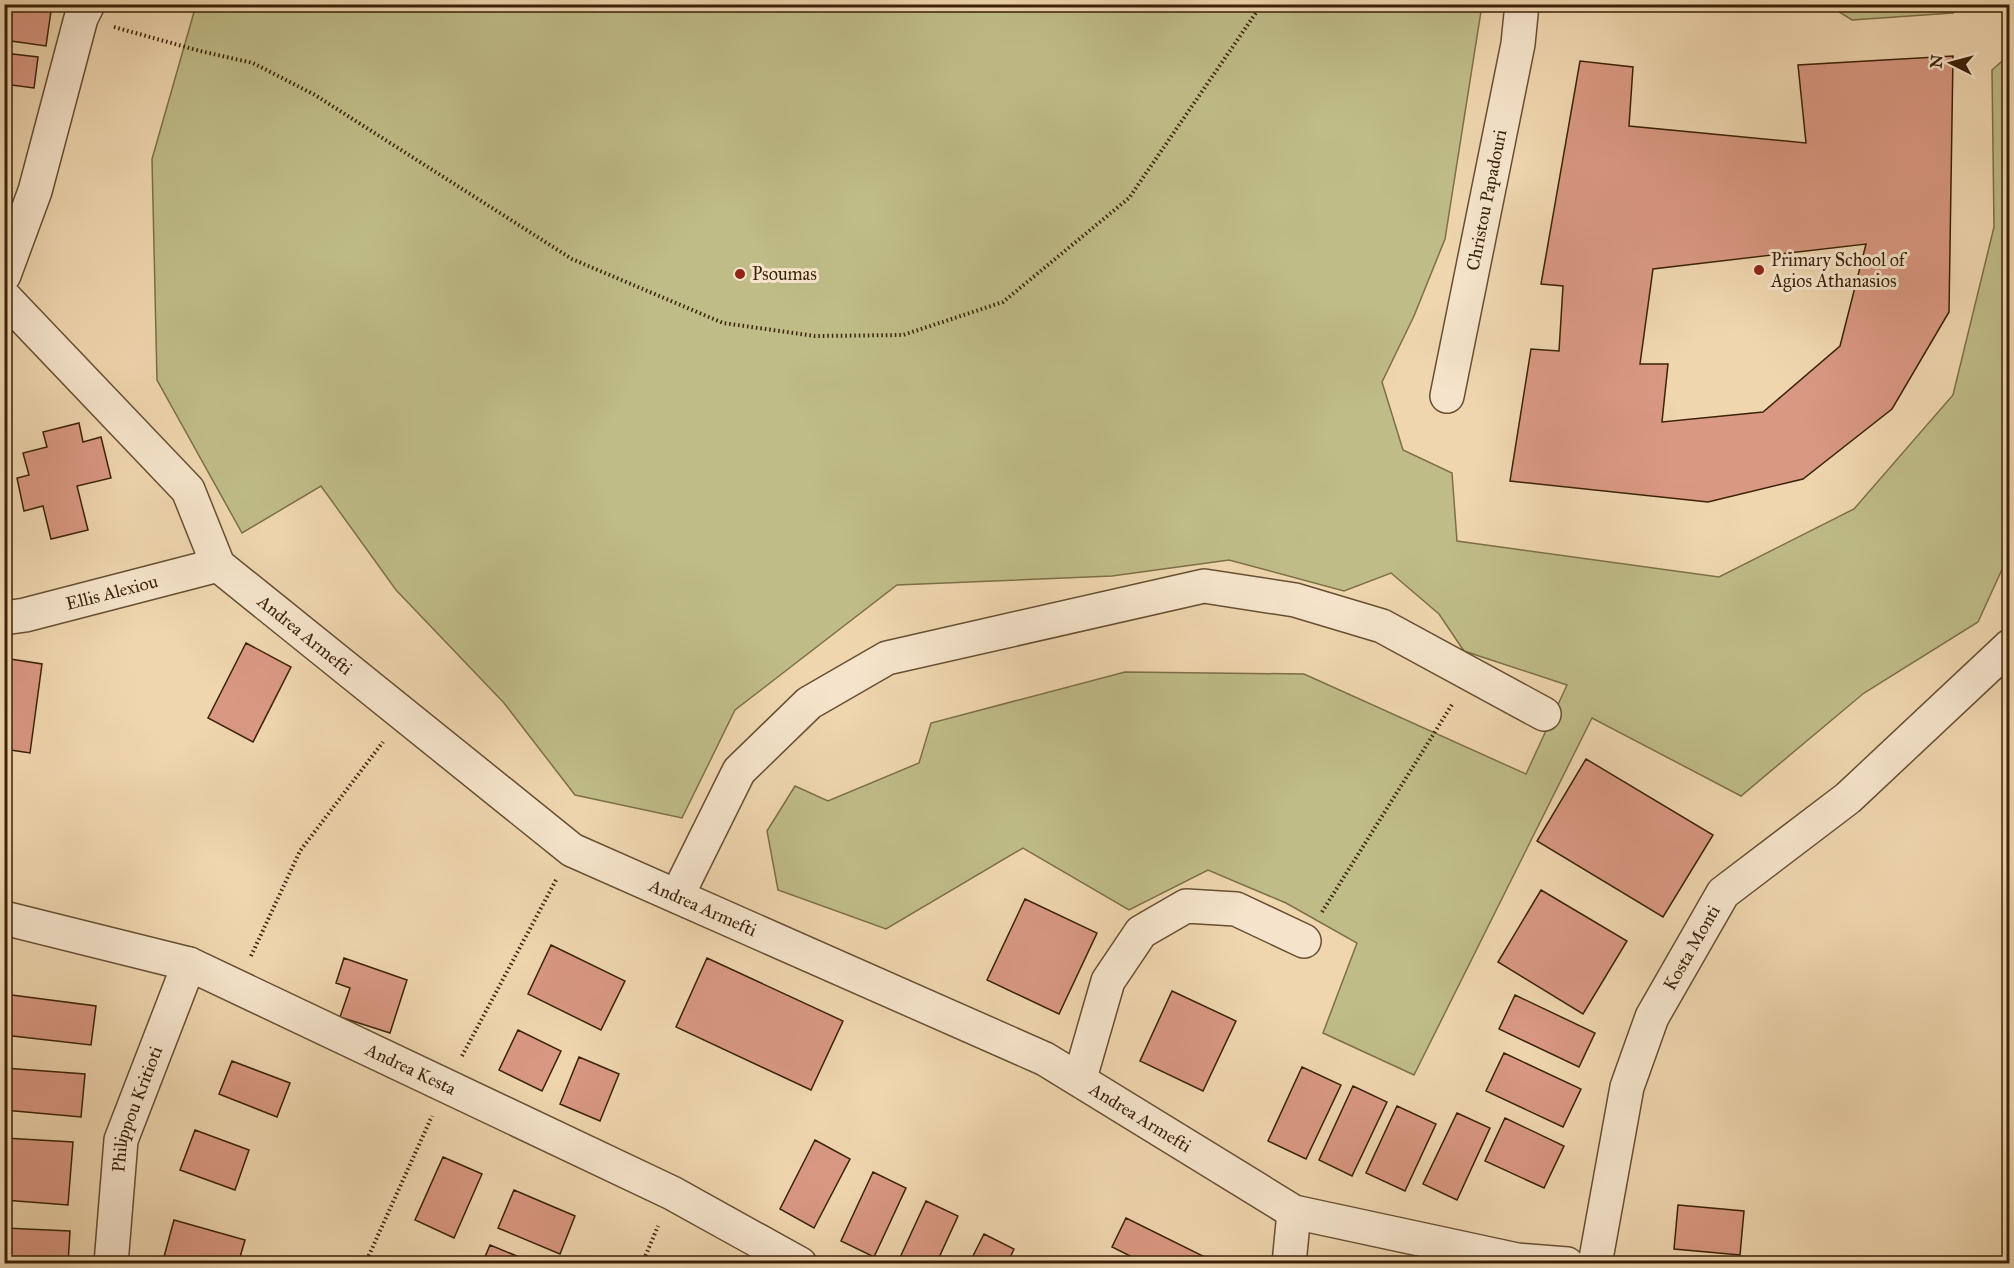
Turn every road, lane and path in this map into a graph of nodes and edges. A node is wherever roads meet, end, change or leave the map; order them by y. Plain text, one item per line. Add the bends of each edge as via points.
1 (1262, 4) edge
2 (1522, 4) edge
3 (85, 11) edge
4 (4, 275) edge
5 (4, 297) edge
6 (1447, 396) dead end
7 (218, 565) junction
8 (4, 618) edge
9 (2010, 646) edge
10 (1471, 674) junction
11 (1544, 714) dead end
12 (404, 715) junction
13 (677, 896) junction
14 (4, 918) edge
15 (1304, 941) joint
16 (189, 964) junction
17 (237, 987) junction
18 (1080, 1078) junction
19 (672, 1193) junction
20 (1294, 1212) junction
21 (111, 1263) edge
22 (642, 1263) edge
23 (800, 1263) edge
24 (1289, 1263) edge
25 (1567, 1263) edge
26 (1595, 1263) edge

1 - 3 path via 1129,198 1003,302 903,335 814,336 723,323 572,259 315,95 253,63 200,51
2 - 6 street, Christou Papadouri via 1518,44
3 - 4 street via 35,191
5 - 7 street, Andrea Armefti via 188,490
7 - 8 street, Ellis Alexiou
7 - 12 street, Andrea Armefti
9 - 26 street, Kosta Monti via 1848,798 1723,893 1652,1017 1627,1087
10 - 11 street
10 - 13 street via 1382,626 1295,600 1204,586 887,658 809,703 739,771
10 - 15 path
12 - 13 street, Andrea Armefti via 572,850
12 - 17 path via 300,851
13 - 18 street, Andrea Armefti
14 - 16 street, Andrea Kesta
15 - 18 street via 1226,908 1186,906 1141,932 1108,981
16 - 17 street, Andrea Kesta
16 - 21 street, Philippou Kritioti via 121,1140
17 - 19 street, Andrea Kesta
18 - 20 street, Andrea Armefti
19 - 22 path
19 - 23 street, Andrea Kesta
20 - 24 street
20 - 25 street, Andrea Armefti via 1517,1260

